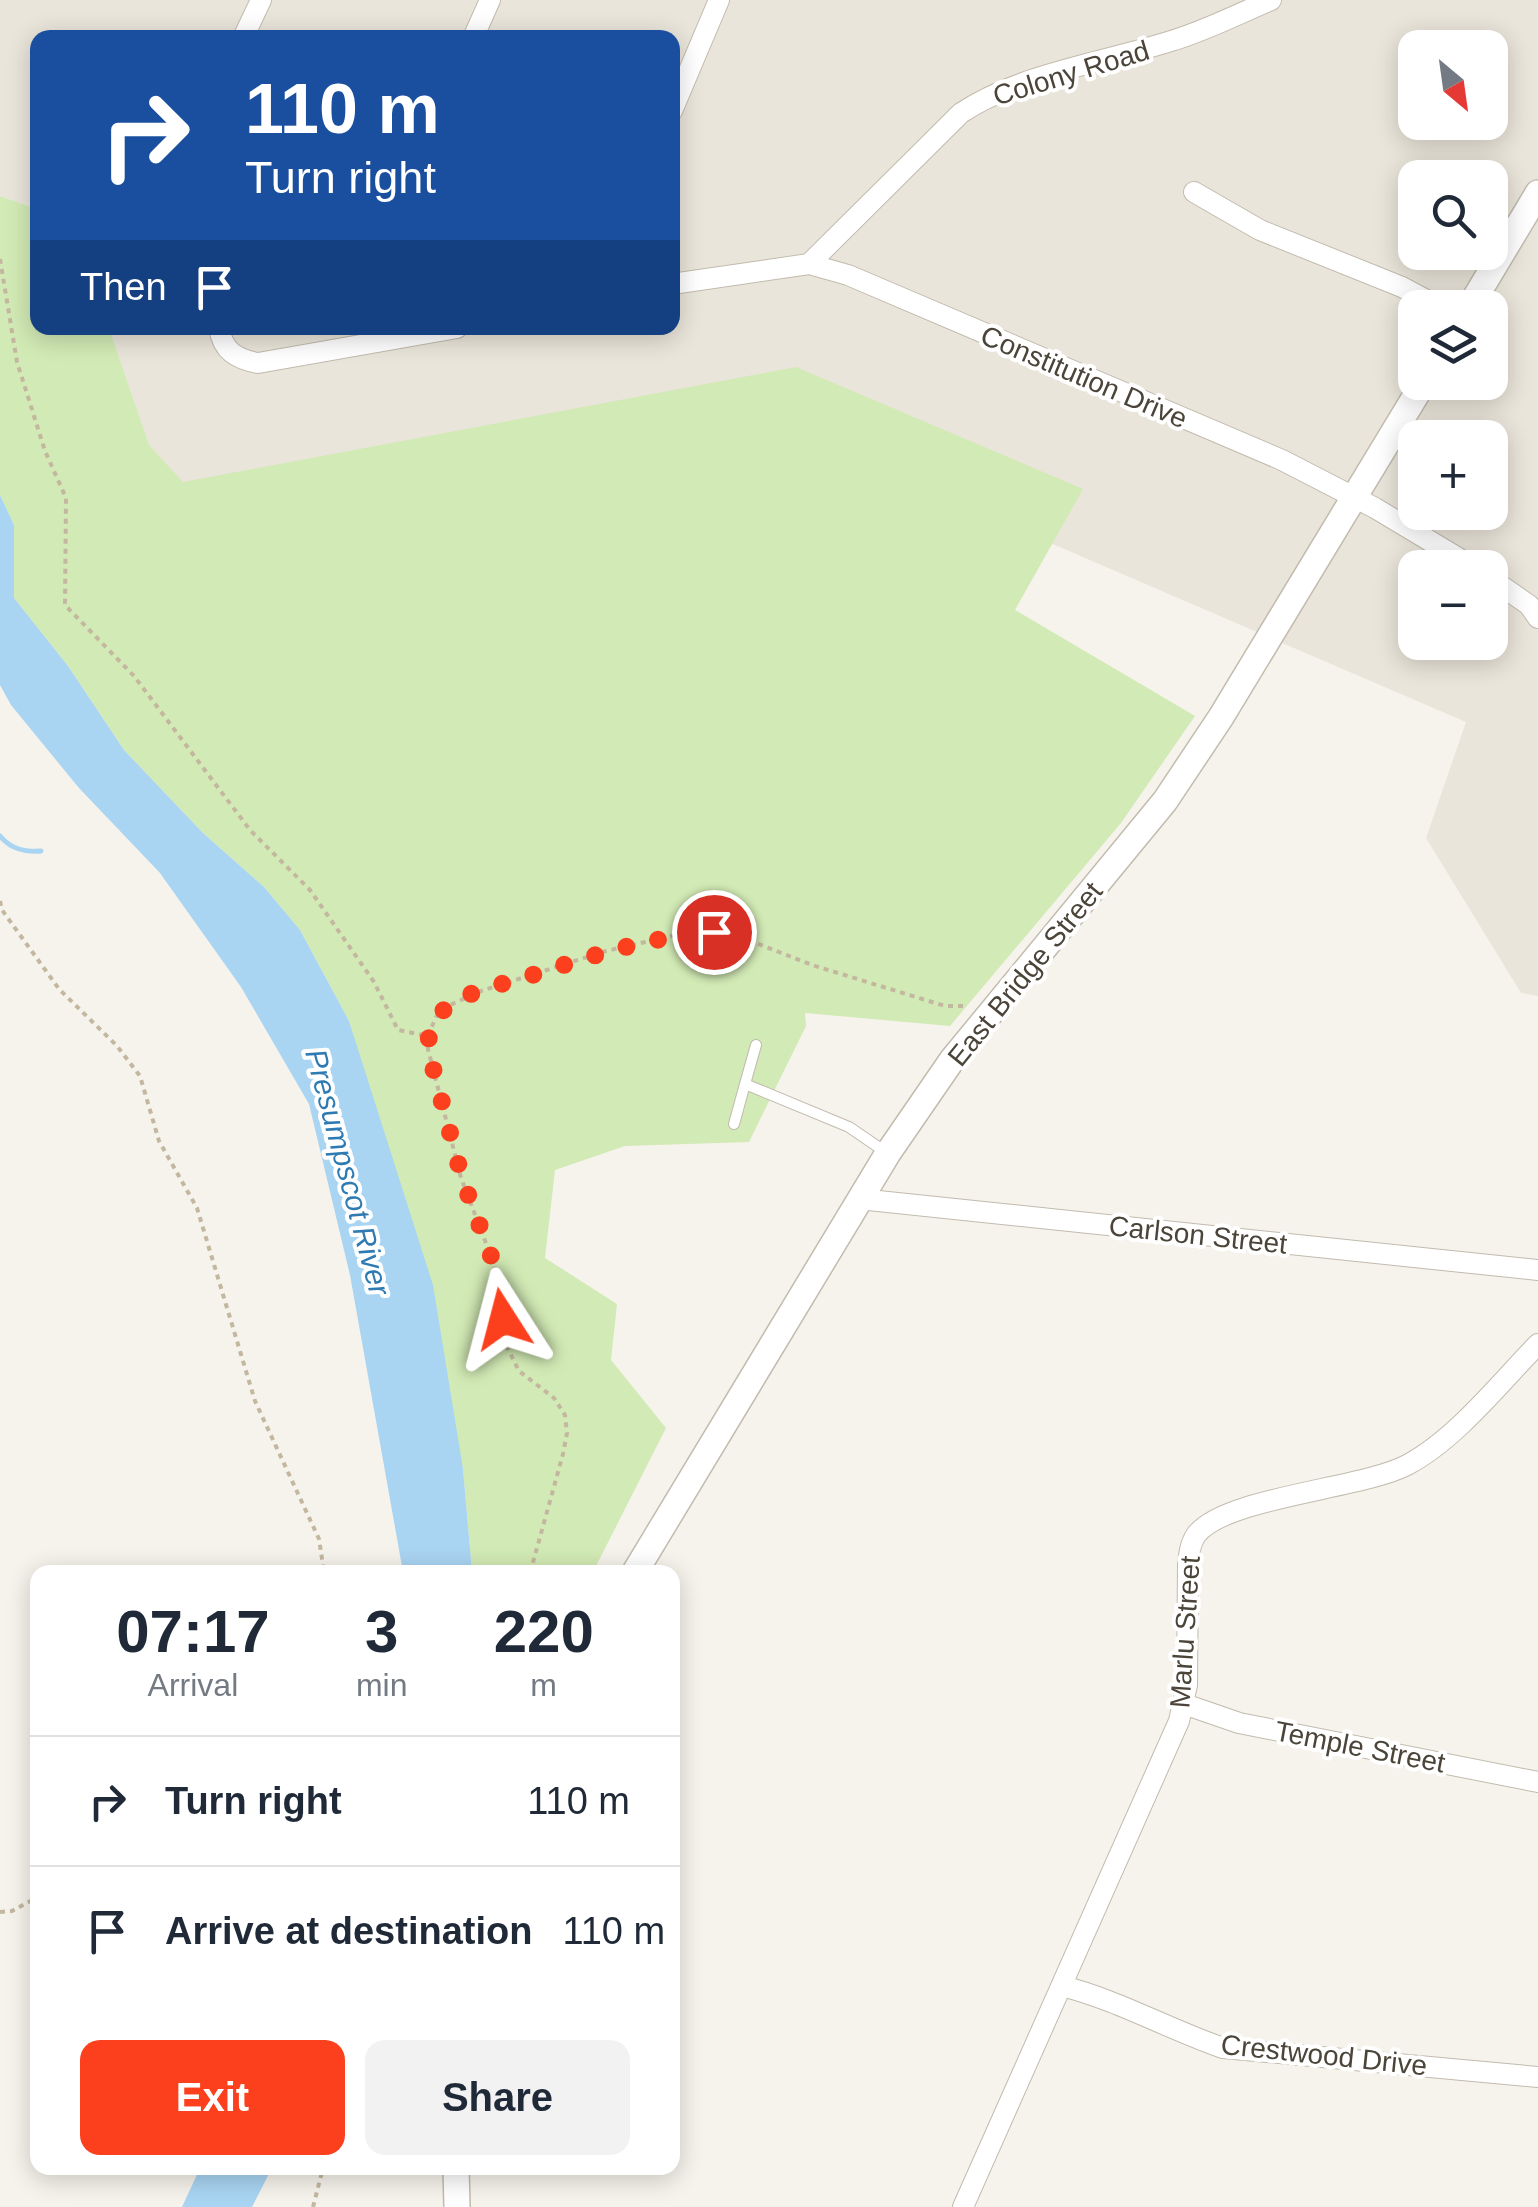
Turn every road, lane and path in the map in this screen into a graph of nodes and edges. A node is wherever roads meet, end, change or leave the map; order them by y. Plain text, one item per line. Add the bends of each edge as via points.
1 (261, 0) edge
2 (490, 0) edge
3 (719, 0) edge
4 (1270, 0) edge
5 (1229, 8) edge
6 (248, 30) edge
7 (477, 30) edge
8 (680, 92) edge
9 (1194, 192) dead end
10 (1538, 193) edge
11 (0, 259) edge
12 (809, 264) junction
13 (680, 283) edge
14 (1408, 290) edge
15 (1481, 290) edge
16 (220, 335) edge
17 (407, 335) edge
18 (1413, 400) edge
19 (1356, 498) junction
20 (1444, 550) edge
21 (1508, 589) edge
22 (1535, 605) edge
23 (0, 900) edge
24 (1002, 998) junction
25 (428, 1036) junction
26 (756, 1045) dead end
27 (745, 1084) junction
28 (734, 1124) dead end
29 (888, 1153) junction
30 (859, 1200) junction
31 (1538, 1270) edge
32 (1538, 1344) edge
33 (323, 1565) edge
34 (532, 1565) edge
35 (639, 1565) edge
36 (1184, 1704) junction
37 (1538, 1782) edge
38 (30, 1901) edge
39 (0, 1912) edge
40 (1062, 1986) junction
41 (1538, 2077) edge
42 (321, 2175) edge
43 (456, 2175) edge
44 (313, 2207) edge
45 (458, 2207) edge
46 (963, 2207) edge

1 - 6 street
2 - 7 street
3 - 8 street
4 - 5 street, Colony Road
5 - 12 street, Colony Road via 1174,40 1003,89 974,104
9 - 14 street via 1260,230
10 - 15 street
11 - 25 path via 17,362 66,498 65,605 134,676 250,830 310,890 374,982 398,1030
12 - 13 street, Constitution Drive
12 - 19 street, Constitution Drive via 848,274
16 - 17 street via 240,360 258,363
18 - 19 street, East Bridge Street
19 - 20 street, Constitution Drive
19 - 24 street, East Bridge Street via 1166,801
21 - 22 street
23 - 33 path via 59,989 140,1076 159,1141 197,1208 254,1401 320,1539
24 - 25 path via 945,1006 714,932 606,951 480,991 450,1005
24 - 29 street, East Bridge Street
25 - 34 path via 462,1178 494,1264 507,1346 520,1372 554,1398 565,1416 564,1454
26 - 27 lane
27 - 28 lane
27 - 29 lane via 850,1127
29 - 30 street, East Bridge Street
30 - 31 street, Carlson Street
30 - 35 street, East Bridge Street
32 - 36 street, Marlu Street via 1446,1436 1406,1466 1265,1503 1198,1532 1188,1564
36 - 37 street, Temple Street via 1240,1723
36 - 40 street, Marlu Street
38 - 39 path
40 - 41 street, Crestwood Drive via 1223,2048
40 - 46 street, Marlu Street
42 - 44 path
43 - 45 street

